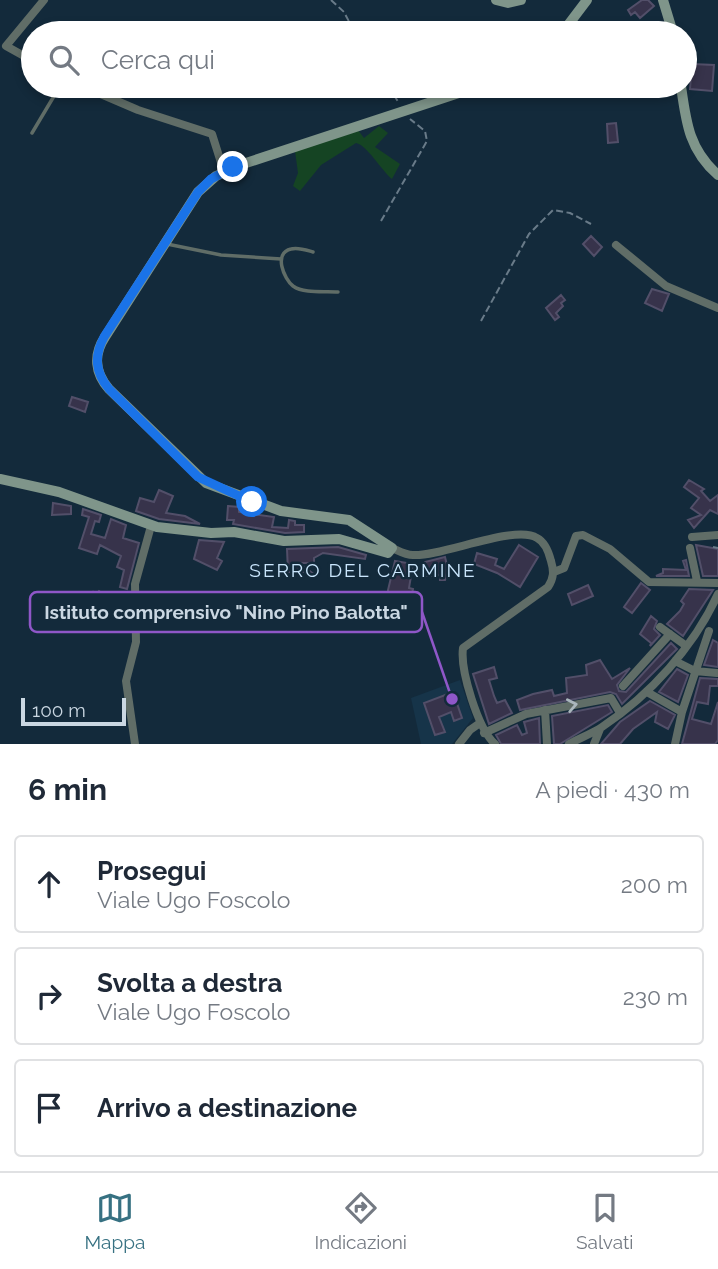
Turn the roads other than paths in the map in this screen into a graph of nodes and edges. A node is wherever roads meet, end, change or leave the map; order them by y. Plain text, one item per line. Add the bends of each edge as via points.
1 (44, 0) edge
2 (496, 0) edge
3 (521, 0) edge
4 (587, 0) edge
5 (663, 0) edge
6 (27, 21) edge
7 (571, 21) edge
8 (669, 21) edge
9 (21, 28) edge
10 (21, 54) edge
11 (54, 98) edge
12 (110, 98) edge
13 (444, 98) edge
14 (683, 98) edge
15 (32, 133) dead end
16 (224, 172) junction
17 (718, 175) edge
18 (165, 243) junction
19 (616, 245) dead end
20 (313, 252) dead end
21 (281, 259) junction
22 (338, 292) dead end
23 (718, 308) edge
24 (0, 479) edge
25 (151, 526) junction
26 (718, 535) edge
27 (692, 537) dead end
28 (392, 548) junction
29 (690, 548) dead end
30 (554, 572) junction
31 (697, 581) junction
32 (718, 583) edge
33 (718, 594) edge
34 (701, 625) junction
35 (660, 626) dead end
36 (709, 631) junction
37 (670, 634) junction
38 (718, 636) edge
39 (685, 645) junction
40 (675, 661) junction
41 (695, 671) junction
42 (717, 673) edge
43 (647, 692) junction
44 (611, 698) junction
45 (545, 710) junction
46 (682, 712) junction
47 (620, 713) junction
48 (480, 723) junction
49 (600, 729) junction
50 (484, 733) junction
51 (135, 744) edge
52 (459, 744) edge
53 (495, 744) edge
54 (547, 744) edge
55 (569, 744) edge
56 (594, 744) edge
57 (675, 744) edge

1 - 6 street
2 - 3 street via 508,4
4 - 7 street
5 - 8 street
9 - 10 street via 6,46
11 - 15 lane
12 - 16 street via 212,134
13 - 16 street
14 - 17 street via 691,141 699,157
16 - 18 street via 202,187
18 - 21 lane via 221,255
18 - 28 street via 101,342 97,363 103,382 206,483 281,511 349,520
19 - 23 street via 655,279
20 - 21 lane via 289,249
21 - 22 lane via 295,287
24 - 25 street via 60,492
25 - 28 street via 284,541 339,538 388,553
25 - 51 street via 135,584 136,642 126,693
26 - 27 street
28 - 30 street via 421,555 496,538 534,536 545,546
29 - 31 street
30 - 31 street via 564,568 576,536 583,535 610,549 645,581
30 - 48 street via 542,592 463,648
31 - 32 street
33 - 34 street
34 - 36 street
34 - 39 street
35 - 37 street
36 - 38 street
36 - 41 street
37 - 39 street
37 - 44 street
39 - 40 street
40 - 41 street
40 - 43 street
41 - 42 street
41 - 46 street
43 - 46 street
43 - 47 street
45 -> 44 street
44 - 47 street
45 - 50 street via 515,717
45 - 54 street
46 - 57 street
47 - 49 street
48 - 50 street
48 - 52 street
49 - 55 street
49 - 56 street
50 - 53 street

